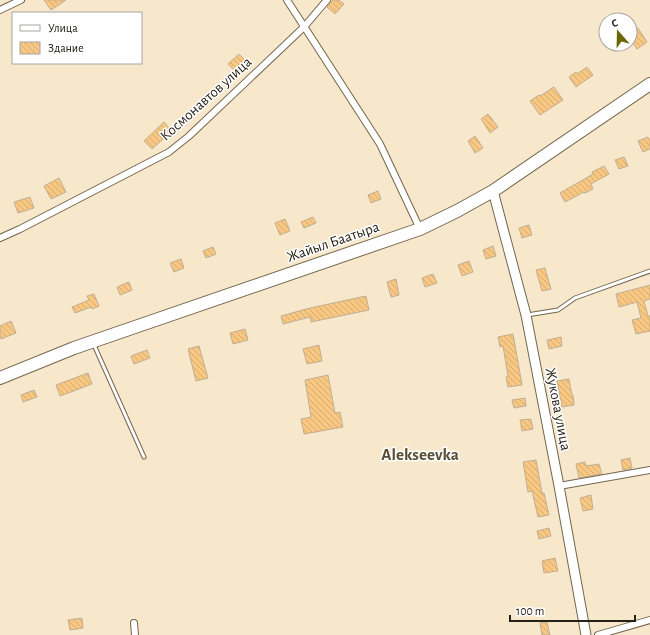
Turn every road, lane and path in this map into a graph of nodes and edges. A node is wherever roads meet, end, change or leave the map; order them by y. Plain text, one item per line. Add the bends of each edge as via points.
1 (21, 0) edge
2 (287, 0) edge
3 (327, 0) edge
4 (0, 10) edge
5 (304, 27) junction
6 (650, 84) edge
7 (493, 191) junction
8 (420, 229) junction
9 (0, 238) edge
10 (650, 271) edge
11 (526, 315) junction
12 (93, 341) junction
13 (0, 378) edge
14 (144, 456) dead end
15 (650, 470) edge
16 (559, 486) junction
17 (650, 620) edge
18 (134, 623) dead end
19 (136, 635) edge
20 (586, 635) edge
21 (598, 635) edge

1 - 4 street
2 - 5 street
3 - 5 street, Космонавтов улица
5 - 8 street via 380,144
5 - 9 street, Космонавтов улица via 169,152
6 - 7 highway, Жайыл Баатыра
7 - 8 highway, Жайыл Баатыра
7 - 11 street, Жукова улица
8 - 12 highway, Жайыл Баатыра
10 - 11 lane via 575,298 558,310
11 - 16 street, Жукова улица
12 - 13 highway, Жайыл Баатыра
12 - 14 lane
15 - 16 street
16 - 20 street, Жукова улица
17 - 21 street
18 - 19 street

